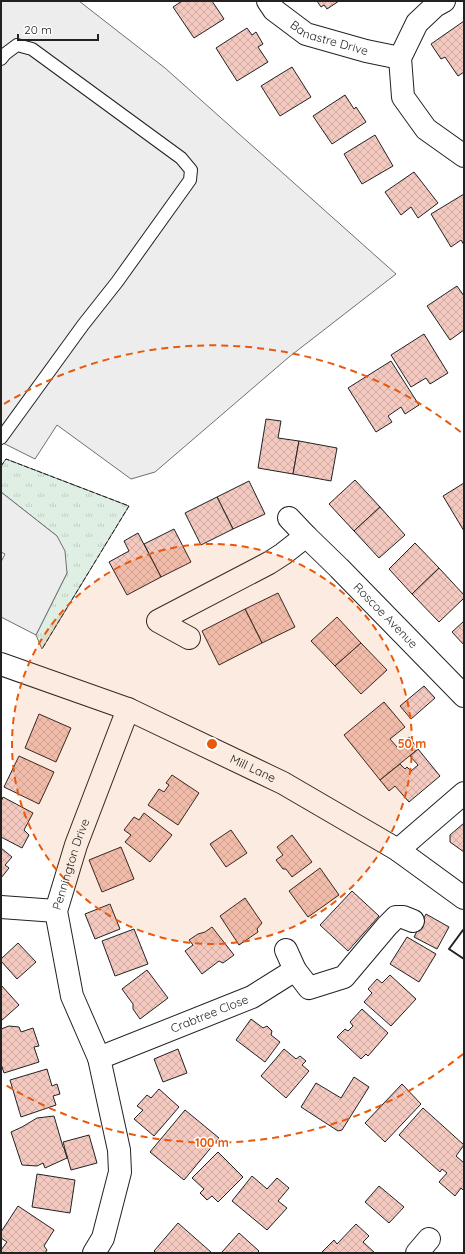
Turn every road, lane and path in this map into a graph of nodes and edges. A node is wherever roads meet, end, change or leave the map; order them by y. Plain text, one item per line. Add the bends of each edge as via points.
1 (268, 1) edge
2 (444, 1) edge
3 (400, 58) junction
4 (1, 59) edge
5 (464, 156) edge
6 (1, 438) edge
7 (289, 518) dead end
8 (306, 536) junction
9 (189, 638) dead end
10 (1, 664) edge
11 (464, 696) edge
12 (128, 709) junction
13 (464, 792) edge
14 (398, 850) junction
15 (464, 898) edge
16 (1, 907) edge
17 (56, 911) junction
18 (413, 921) dead end
19 (286, 950) dead end
20 (295, 970) junction
21 (99, 1058) junction
22 (94, 1253) edge

1 - 3 street, Banastre Drive via 274,10 306,34
2 - 3 street via 417,23
3 - 5 street via 403,97 426,129
4 - 6 lane via 17,45 32,49 181,158 191,170 190,180 154,231
7 - 8 street, Roscoe Avenue
8 - 9 street via 269,563 150,618
8 - 11 street, Roscoe Avenue
10 - 12 street, Mill Lane
12 - 14 street, Mill Lane via 283,783
12 - 17 street, Pennington Drive via 76,845
13 - 14 street
14 - 15 street, Mill Lane
16 - 17 street
17 - 21 street, Pennington Drive via 72,996
18 - 20 street via 396,917 344,977 310,988
19 - 20 street
20 - 21 street, Crabtree Close via 252,997
21 - 22 street, Pennington Drive via 119,1150 120,1172 103,1238

